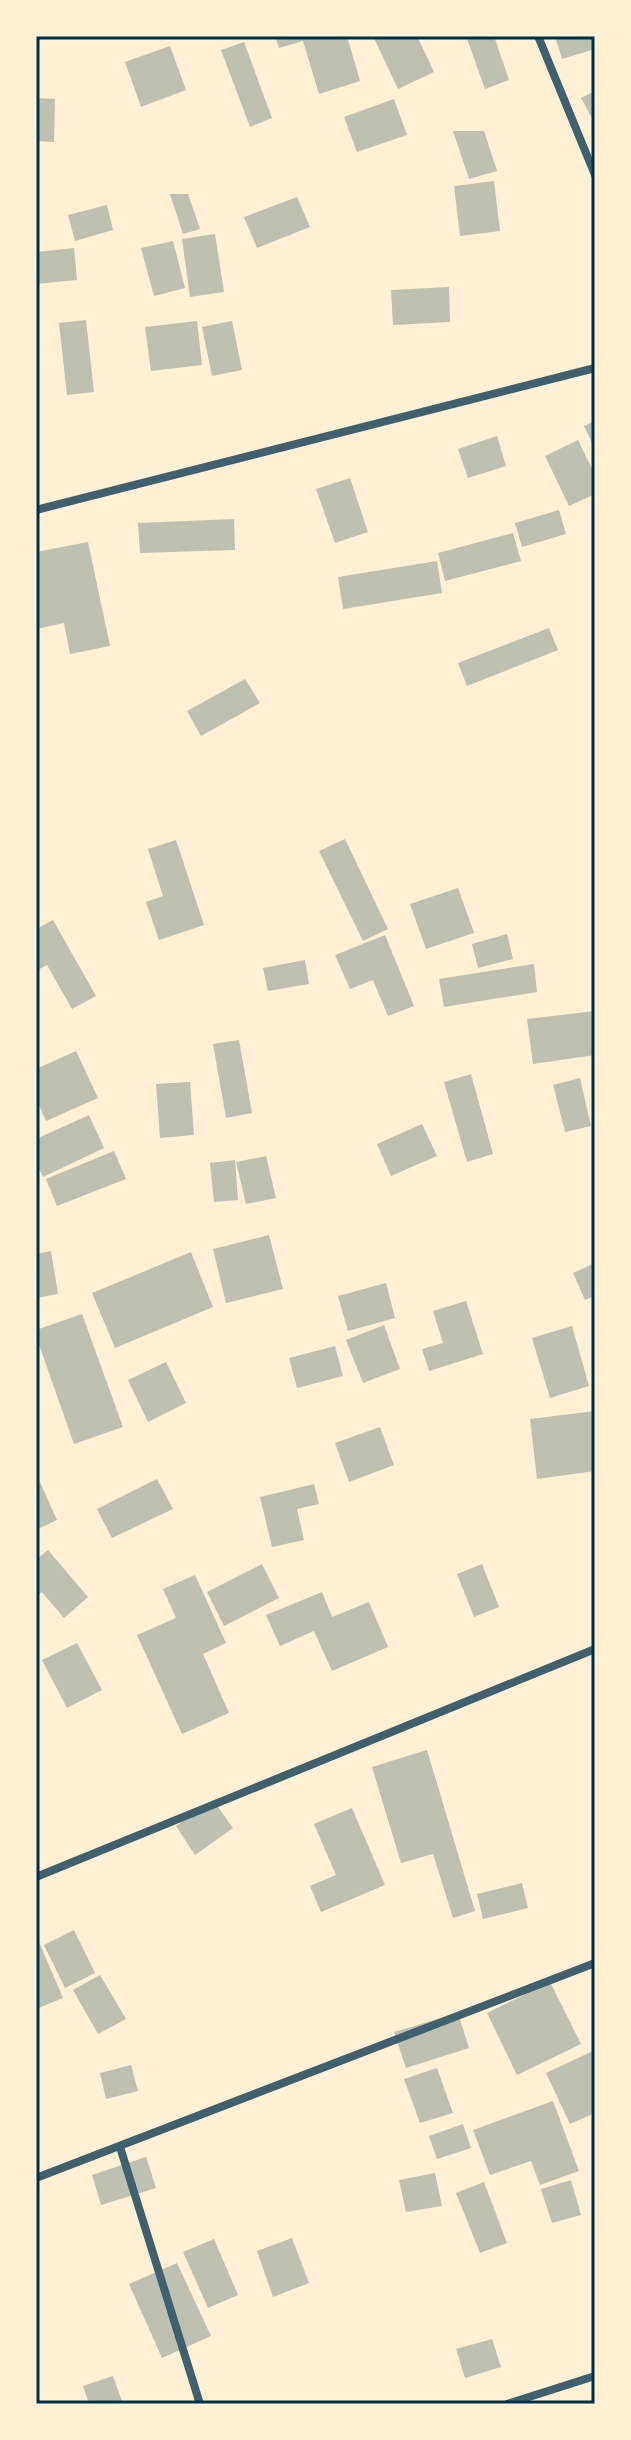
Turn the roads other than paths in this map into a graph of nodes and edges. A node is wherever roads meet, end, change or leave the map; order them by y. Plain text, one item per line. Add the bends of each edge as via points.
1 (538, 36) edge
2 (595, 175) edge
3 (595, 368) edge
4 (36, 510) edge
5 (595, 1649) edge
6 (36, 1877) edge
7 (595, 1963) edge
8 (120, 2147) junction
9 (36, 2178) edge
10 (595, 2376) edge
11 (200, 2404) edge
12 (507, 2404) edge

1 - 2 street
3 - 4 street
5 - 6 street
7 - 8 street
8 - 9 street
8 - 11 street
10 - 12 street

